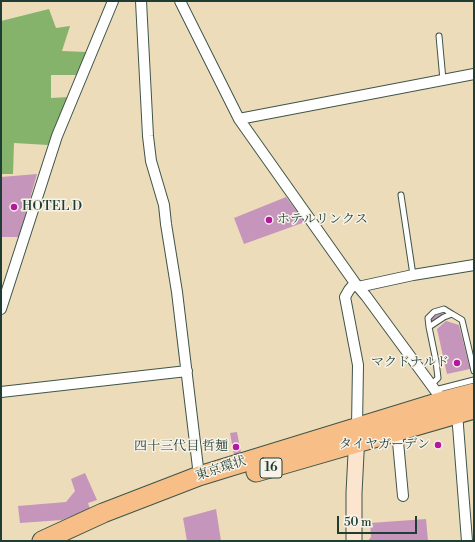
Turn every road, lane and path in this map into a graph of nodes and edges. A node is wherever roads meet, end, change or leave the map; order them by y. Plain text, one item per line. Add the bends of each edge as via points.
1 (113, 1) edge
2 (141, 1) edge
3 (180, 1) edge
4 (439, 36) dead end
5 (474, 74) edge
6 (443, 80) junction
7 (240, 120) junction
8 (401, 194) dead end
9 (474, 265) edge
10 (413, 275) junction
11 (356, 285) junction
12 (1, 309) edge
13 (452, 314) junction
14 (429, 327) junction
15 (187, 371) junction
16 (474, 371) edge
17 (474, 380) edge
18 (1, 392) edge
19 (474, 392) edge
20 (454, 404) edge
21 (397, 431) junction
22 (356, 435) junction
23 (199, 476) junction
24 (403, 496) dead end
25 (42, 541) edge
26 (72, 541) edge
27 (354, 541) edge
28 (467, 541) edge

1 - 12 street via 57,136
2 - 15 street via 151,161 164,205
3 - 7 street
4 - 6 lane
5 - 6 street
6 - 7 street
7 - 11 street
8 - 10 lane
9 - 10 street
10 - 11 street
11 - 20 street
11 - 22 street via 345,297 358,365
13 - 14 lane
13 - 14 lane via 444,309 434,312 428,318
13 - 16 lane via 462,320
14 - 20 lane via 438,378
15 - 18 street
15 - 23 street
17 - 20 lane
19 - 20 highway, 東京環状 / 16
20 - 21 highway, 東京環状 / 16
20 - 22 highway, 東京環状 / 16
20 - 28 street
21 - 22 highway, 東京環状 / 16
21 - 24 street
22 - 23 highway, 東京環状 / 16
22 - 26 highway, 東京環状 / 16 via 212,484
22 - 27 street
23 - 25 highway, 東京環状 / 16 via 103,513

